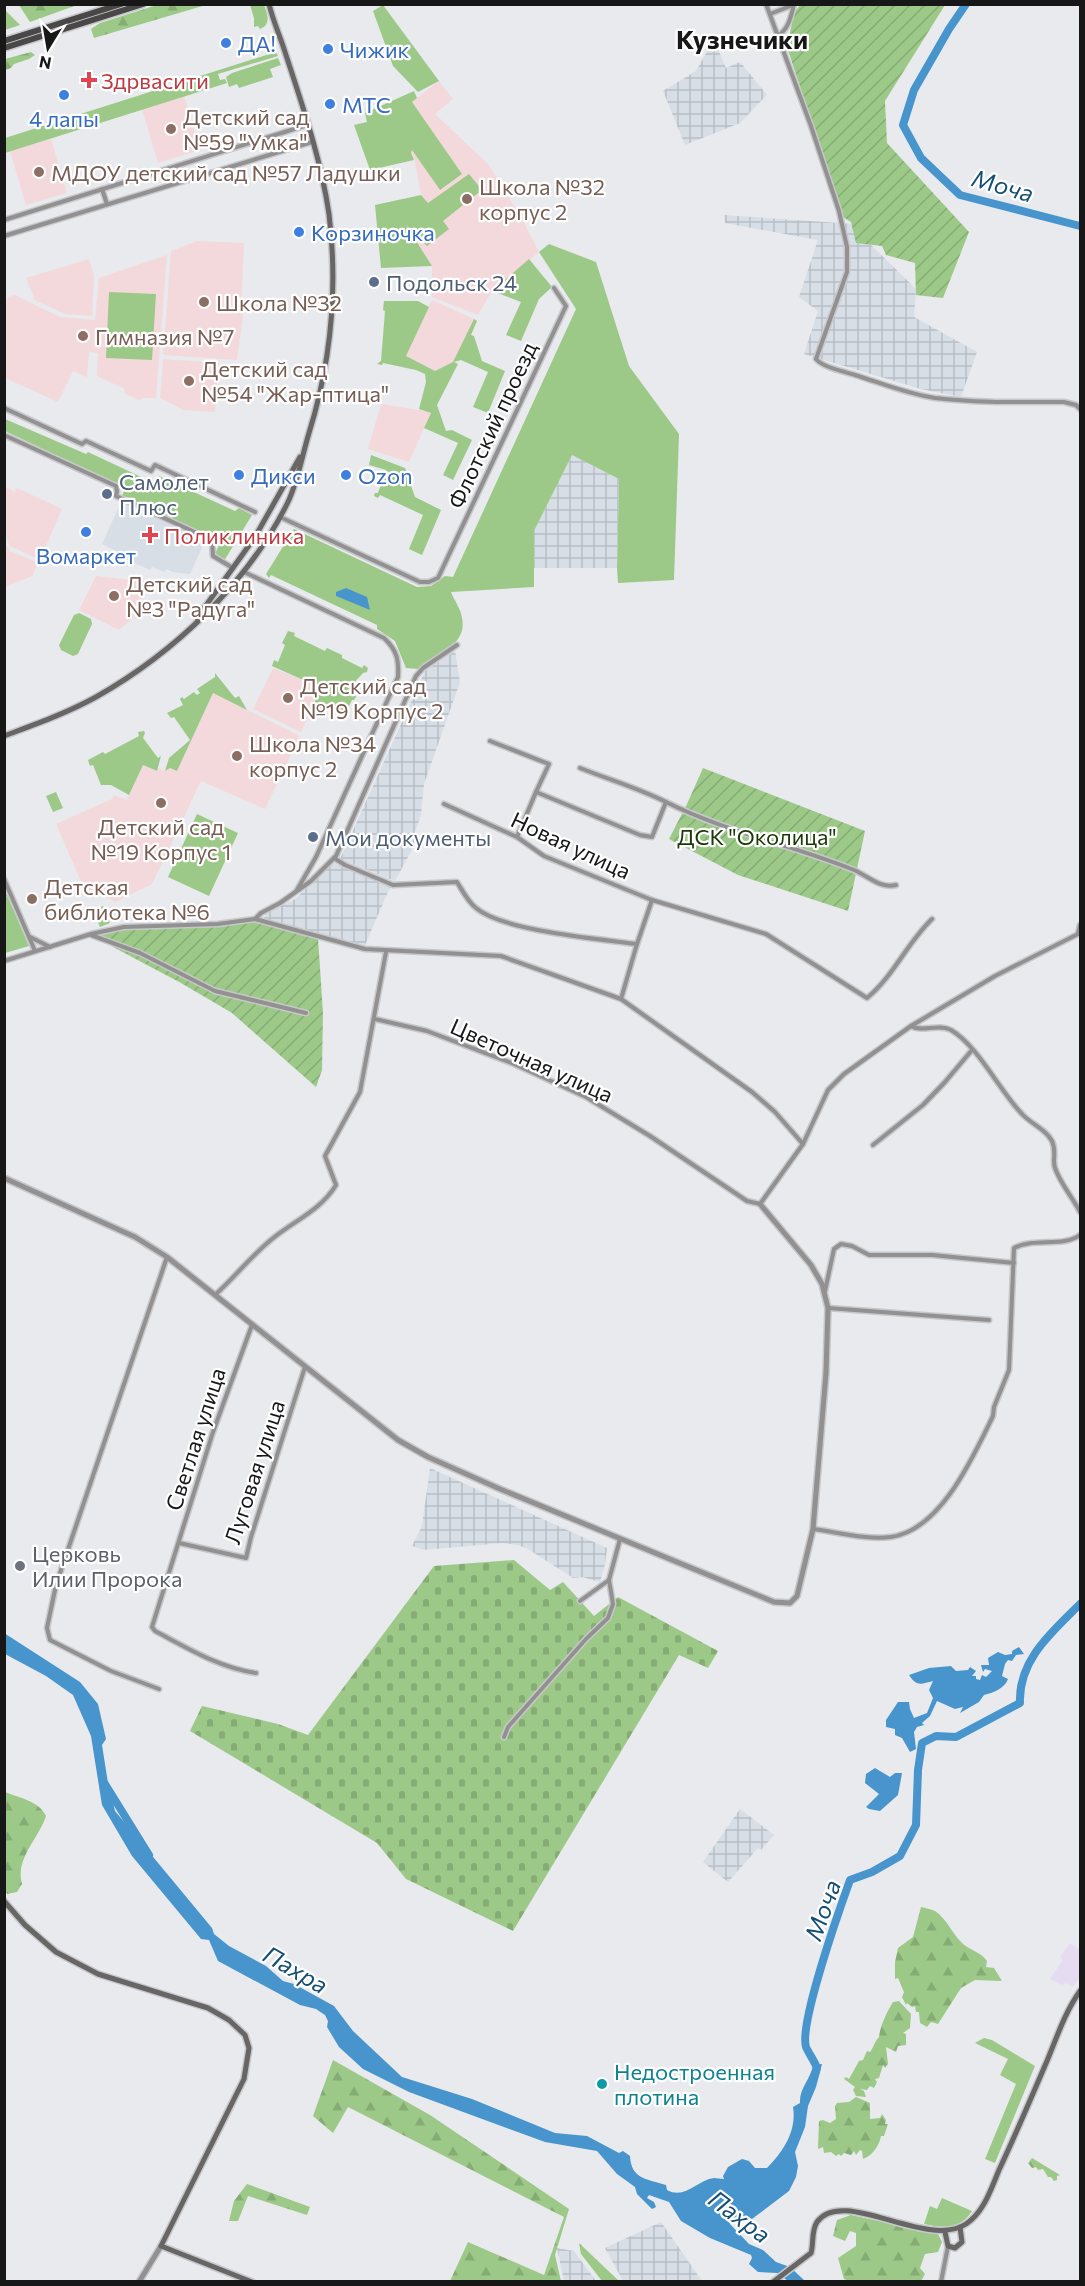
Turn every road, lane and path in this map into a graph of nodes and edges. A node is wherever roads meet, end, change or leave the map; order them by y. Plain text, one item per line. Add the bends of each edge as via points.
1 (121, 4) edge
2 (143, 4) edge
3 (766, 4) edge
4 (794, 4) edge
5 (269, 7) edge
6 (770, 14) junction
7 (778, 36) junction
8 (4, 41) edge
9 (4, 48) edge
10 (307, 125) junction
11 (312, 142) junction
12 (102, 189) junction
13 (107, 204) junction
14 (4, 220) edge
15 (4, 236) edge
16 (554, 288) dead end
17 (4, 408) edge
18 (1080, 409) edge
19 (4, 435) edge
20 (304, 449) junction
21 (279, 492) junction
22 (289, 500) junction
23 (255, 512) dead end
24 (280, 517) junction
25 (234, 568) junction
26 (244, 573) junction
27 (221, 585) junction
28 (229, 591) junction
29 (188, 628) junction
30 (457, 645) dead end
31 (4, 736) edge
32 (490, 741) dead end
33 (580, 768) dead end
34 (536, 792) junction
35 (666, 802) junction
36 (444, 804) dead end
37 (517, 837) junction
38 (334, 858) junction
39 (4, 879) edge
40 (896, 885) dead end
41 (296, 892) junction
42 (652, 900) junction
43 (255, 919) junction
44 (932, 919) dead end
45 (1080, 925) edge
46 (1079, 933) edge
47 (91, 934) junction
48 (29, 937) junction
49 (637, 944) junction
50 (50, 947) junction
51 (35, 951) junction
52 (386, 952) junction
53 (4, 960) edge
54 (621, 999) junction
55 (306, 1013) dead end
56 (375, 1019) junction
57 (911, 1026) junction
58 (972, 1050) junction
59 (803, 1144) junction
60 (873, 1145) dead end
61 (4, 1178) edge
62 (760, 1204) junction
63 (1080, 1212) edge
64 (1080, 1235) edge
65 (167, 1257) junction
66 (1014, 1263) junction
67 (825, 1294) junction
68 (215, 1295) junction
69 (828, 1308) junction
70 (989, 1320) dead end
71 (252, 1325) junction
72 (305, 1366) junction
73 (813, 1529) junction
74 (620, 1539) junction
75 (179, 1543) junction
76 (609, 1580) junction
77 (580, 1601) dead end
78 (256, 1673) dead end
79 (159, 1689) dead end
80 (504, 1737) dead end
81 (4, 1901) edge
82 (1080, 1991) edge
83 (960, 2228) junction
84 (945, 2232) junction
85 (161, 2246) junction
86 (948, 2246) junction
87 (139, 2282) edge
88 (252, 2282) edge
89 (773, 2282) edge
90 (941, 2282) edge

1 - 8 main road
2 - 9 main road
3 - 6 street
4 - 6 street
4 - 7 street via 789,23
5 - 10 main road
6 - 7 street
7 - 18 street via 839,211 847,247 847,272 816,359 934,398 1065,402
10 - 11 main road
10 - 12 street
11 - 13 street
11 - 20 main road via 328,214 332,295 327,367
12 - 13 street
12 - 14 street
13 - 15 street
16 - 24 street, Флотский проезд via 566,306 438,578 420,582
17 - 23 street via 151,471 155,465
19 - 25 street via 116,486 116,496 212,540 213,556
20 - 21 main road
20 - 22 main road
21 - 22 main road
21 - 25 main road
22 - 24 main road
24 - 26 main road
25 - 27 main road
26 - 28 main road
26 - 41 street via 384,638 394,647 399,661 398,677 316,857
27 - 28 main road
27 - 29 main road
28 - 29 main road
29 - 31 main road via 162,652 104,692
30 - 38 street via 416,676
32 - 34 street via 549,764
33 - 35 street
34 - 35 street via 652,837
34 - 37 street
35 - 40 street via 723,827 855,871 880,884
36 - 37 street, Новая улица
37 - 42 street, Новая улица via 544,856
38 - 41 street
38 - 49 street via 393,885 457,882 475,908 503,922
39 - 48 street
41 - 43 street
42 - 44 street, Новая улица via 766,934 867,998
42 - 49 street, Новая улица
43 - 47 street via 124,927
43 - 52 street via 353,947
45 - 46 street
46 - 57 street via 994,976
47 - 50 street
47 - 55 street via 140,953 215,991
48 - 50 street
48 - 51 street
49 - 54 street, Новая улица
50 - 51 street
51 - 53 street
52 - 54 street via 501,956
52 - 56 street
54 - 59 street via 753,1093
56 - 62 street, Цветочная улица via 427,1031 567,1088 650,1136 747,1201
56 - 68 street via 360,1092 325,1156 336,1185 314,1209 246,1262
57 - 58 street via 948,1028
57 - 59 street via 828,1090
58 - 60 street via 923,1105
58 - 63 street via 1022,1115 1046,1132 1056,1154 1054,1166
59 - 62 street
61 - 65 street via 135,1237
62 - 67 street via 811,1265
64 - 66 street via 1069,1240 1019,1245 1014,1248
65 - 68 street
65 - 79 street via 56,1585 47,1628 50,1640 111,1671
66 - 67 street via 932,1255 869,1255 841,1244 834,1249
66 - 73 street via 1009,1370 989,1424 951,1495 918,1527 906,1533 873,1537
67 - 69 street
68 - 71 street
69 - 70 street
69 - 73 street
71 - 72 street
71 - 75 street, Светлая улица via 213,1432
72 - 74 street via 398,1440 428,1457
72 - 75 street, Луговая улица via 246,1558
73 - 74 street via 797,1596 790,1603 774,1602
74 - 76 street
75 - 78 street, Светлая улица via 152,1627 202,1655
76 - 77 street
76 - 80 street via 613,1604 608,1618 508,1727
81 - 85 main road via 56,1952 98,1974 208,2008 244,2035 249,2048 244,2079
82 - 83 main road via 983,2206
83 - 84 main road
83 - 86 main road via 963,2242 955,2248
84 - 86 main road
84 - 89 main road via 850,2211 831,2213 815,2226 813,2247 806,2258
85 - 87 street
85 - 88 main road
86 - 90 street

